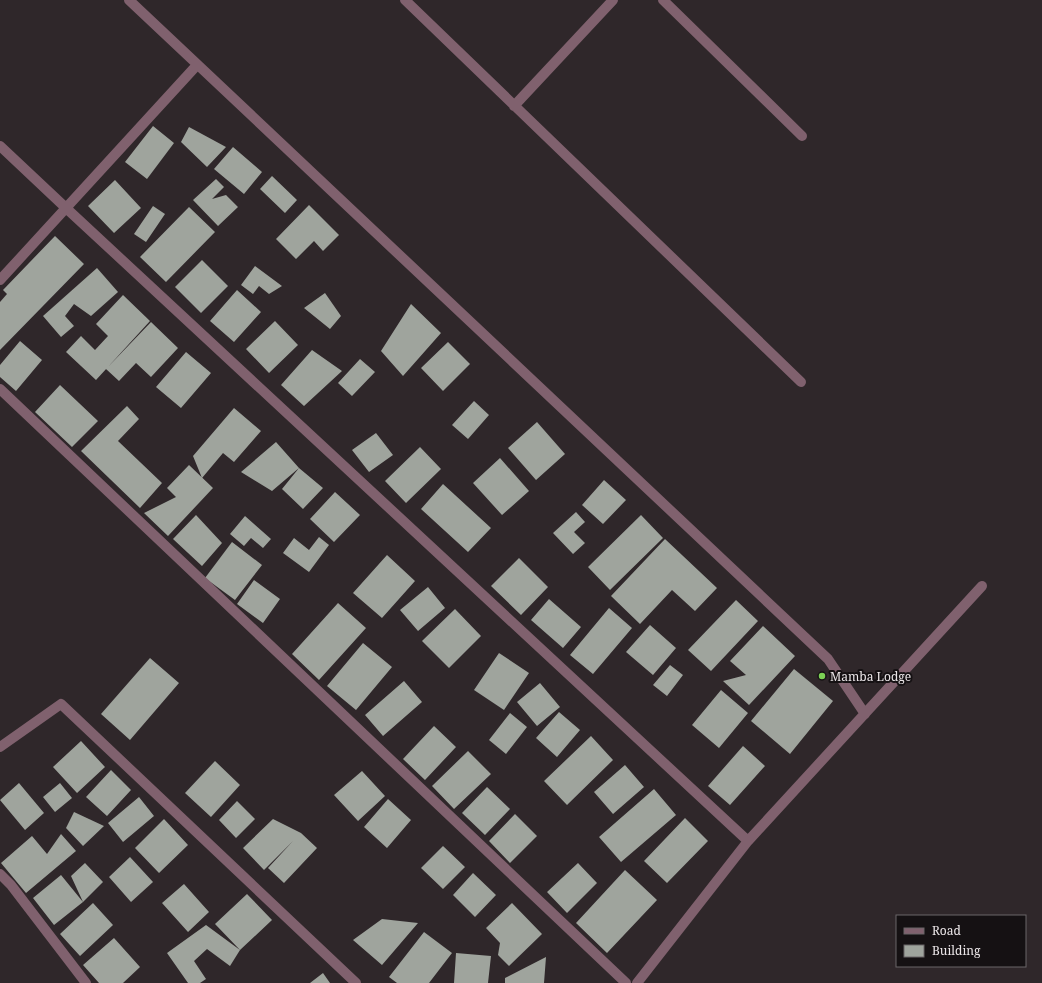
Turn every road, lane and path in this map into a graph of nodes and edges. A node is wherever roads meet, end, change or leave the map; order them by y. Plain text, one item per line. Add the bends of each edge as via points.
1 (129, 0) edge
2 (405, 0) edge
3 (613, 0) edge
4 (663, 0) edge
5 (197, 65) junction
6 (514, 106) junction
7 (802, 136) dead end
8 (0, 146) edge
9 (66, 208) junction
10 (0, 280) edge
11 (801, 382) dead end
12 (0, 389) edge
13 (982, 586) dead end
14 (865, 714) junction
15 (0, 747) edge
16 (748, 841) junction
17 (0, 874) edge
18 (86, 983) edge
19 (356, 983) edge
20 (626, 983) edge
21 (637, 983) edge

1 - 5 street
2 - 6 street
3 - 6 street
4 - 7 street
5 - 9 street
5 - 14 street via 828,660
6 - 11 street
8 - 9 street
9 - 10 street
9 - 16 street
12 - 20 street
13 - 14 street
14 - 16 street
15 - 19 street via 61,704
16 - 21 street
17 - 18 street

